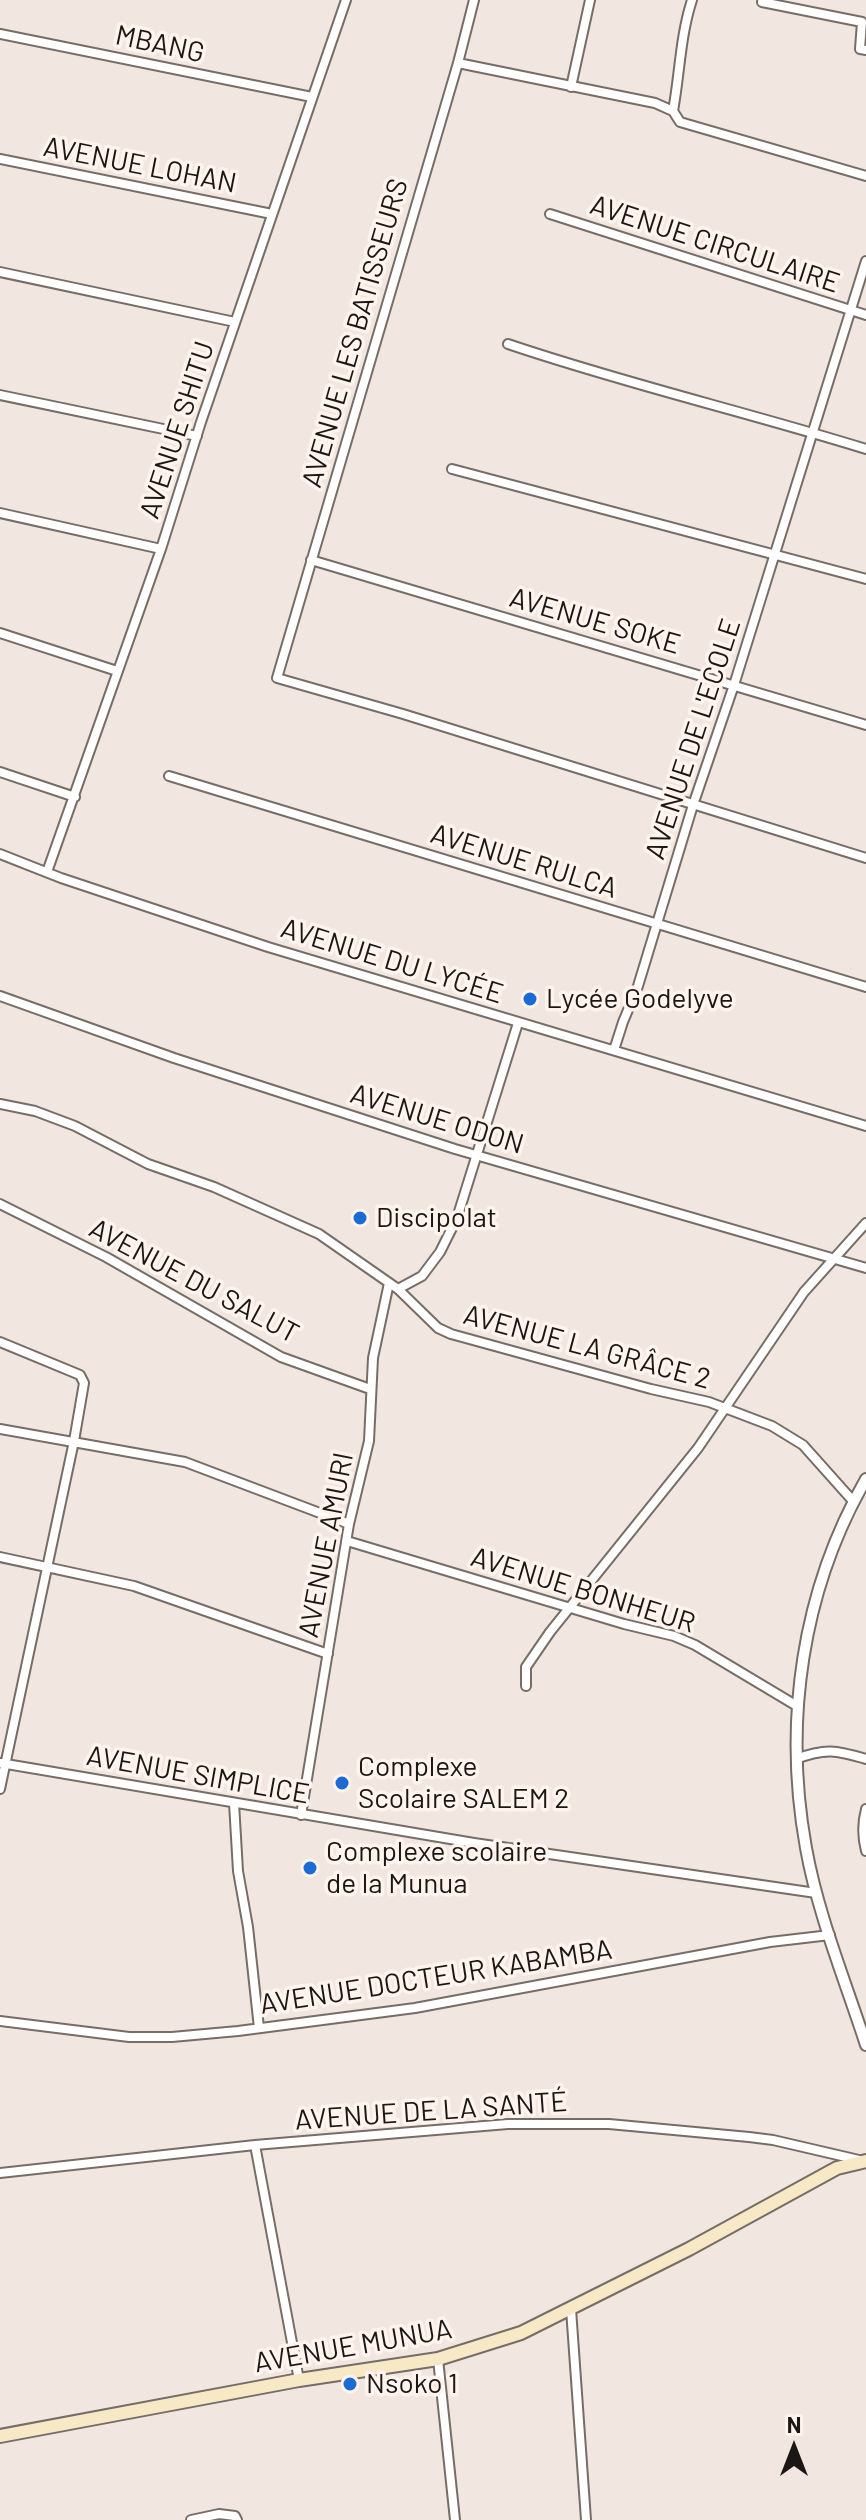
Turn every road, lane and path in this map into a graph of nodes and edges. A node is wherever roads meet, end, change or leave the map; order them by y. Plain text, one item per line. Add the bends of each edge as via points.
1 (346, 0) edge
2 (474, 0) edge
3 (590, 0) edge
4 (692, 0) edge
5 (762, 2) edge
6 (0, 34) edge
7 (866, 50) edge
8 (458, 63) junction
9 (571, 87) junction
10 (312, 97) junction
11 (673, 111) junction
12 (0, 159) edge
13 (866, 176) edge
14 (272, 214) junction
15 (550, 214) dead end
16 (866, 261) edge
17 (0, 272) edge
18 (850, 310) junction
19 (866, 315) edge
20 (235, 322) junction
21 (508, 344) dead end
22 (0, 395) edge
23 (812, 432) junction
24 (197, 436) junction
25 (866, 449) edge
26 (452, 469) dead end
27 (0, 513) edge
28 (161, 549) junction
29 (775, 555) junction
30 (311, 560) junction
31 (866, 579) edge
32 (0, 633) edge
33 (117, 671) junction
34 (734, 685) junction
35 (866, 725) edge
36 (0, 772) edge
37 (169, 776) dead end
38 (75, 797) junction
39 (693, 805) junction
40 (0, 854) edge
41 (866, 858) edge
42 (47, 872) junction
43 (657, 924) junction
44 (866, 987) edge
45 (0, 996) edge
46 (518, 1023) junction
47 (614, 1050) junction
48 (0, 1104) edge
49 (866, 1126) edge
50 (477, 1155) junction
51 (0, 1204) edge
52 (866, 1223) edge
53 (834, 1259) junction
54 (866, 1268) edge
55 (389, 1283) junction
56 (398, 1289) junction
57 (0, 1342) edge
58 (370, 1389) junction
59 (726, 1409) junction
60 (0, 1429) edge
61 (74, 1441) junction
62 (866, 1479) edge
63 (853, 1501) junction
64 (349, 1524) junction
65 (347, 1541) junction
66 (0, 1557) edge
67 (46, 1568) junction
68 (568, 1608) junction
69 (328, 1654) junction
70 (526, 1686) dead end
71 (797, 1706) junction
72 (796, 1759) junction
73 (866, 1759) edge
74 (2, 1763) edge
75 (0, 1789) edge
76 (234, 1803) junction
77 (866, 1809) edge
78 (301, 1815) junction
79 (866, 1851) edge
80 (816, 1893) junction
81 (830, 1935) junction
82 (0, 2021) edge
83 (259, 2028) junction
84 (866, 2045) edge
85 (255, 2145) junction
86 (865, 2161) edge
87 (0, 2173) edge
88 (571, 2309) junction
89 (438, 2359) junction
90 (299, 2380) junction
91 (0, 2436) edge
92 (191, 2520) edge
93 (237, 2520) edge
94 (455, 2520) edge
95 (586, 2520) edge

1 - 10 street, AVENUE SHITU
2 - 8 street, AVENUE LES BATISSEURS
3 - 9 street
4 - 11 street via 683,25
5 - 7 street via 862,22 860,49
6 - 10 street, MBANG
8 - 9 street
8 - 30 street, AVENUE LES BATISSEURS
9 - 11 street
10 - 14 street, AVENUE SHITU
11 - 13 street via 680,122
12 - 14 street, AVENUE LOHAN
14 - 20 street, AVENUE SHITU
15 - 18 street, AVENUE CIRCULAIRE
16 - 18 street, AVENUE DE L'ECOLE
17 - 20 street
18 - 19 street, AVENUE CIRCULAIRE
18 - 23 street, AVENUE DE L'ECOLE
20 - 24 street, AVENUE SHITU
21 - 23 street
22 - 24 street
23 - 25 street
23 - 29 street, AVENUE DE L'ECOLE
24 - 28 street, AVENUE SHITU
26 - 29 street
27 - 28 street
28 - 33 street, AVENUE SHITU
29 - 31 street
29 - 34 street, AVENUE DE L'ECOLE
30 - 34 street, AVENUE SOKE
30 - 39 street, AVENUE LES BATISSEURS via 277,678
32 - 33 street
33 - 38 street, AVENUE SHITU
34 - 35 street, AVENUE SOKE
34 - 39 street, AVENUE DE L'ECOLE
36 - 38 street
37 - 43 street, AVENUE RULCA
38 - 42 street, AVENUE SHITU
39 - 41 street
39 - 43 street, AVENUE DE L'ECOLE
40 - 42 street, AVENUE DU LYCÉE
42 - 46 street, AVENUE DU LYCÉE
43 - 44 street, AVENUE RULCA
43 - 47 street, AVENUE DE L'ECOLE
45 - 50 street, AVENUE ODON
46 - 47 street, AVENUE DU LYCÉE
46 - 50 street
47 - 49 street, AVENUE DU LYCÉE
48 - 55 street, AVENUE LA GRÂCE 2 via 75,1126 148,1164 279,1214 319,1234
50 - 53 street, AVENUE ODON
50 - 56 street via 440,1252 422,1276
51 - 58 street, AVENUE DU SALUT via 119,1264 281,1357
52 - 53 street
53 - 54 street, AVENUE ODON
53 - 59 street via 804,1292
55 - 56 street, AVENUE LA GRÂCE 2
55 - 58 street, AVENUE AMURI
56 - 59 street, AVENUE LA GRÂCE 2 via 451,1334
57 - 61 street via 83,1378
58 - 64 street, AVENUE AMURI via 369,1441
59 - 63 street, AVENUE LA GRÂCE 2 via 772,1426 803,1445
59 - 68 street
60 - 61 street
61 - 64 street via 185,1462
61 - 67 street
62 - 63 street
63 - 71 street via 821,1576
64 - 65 street, AVENUE AMURI
65 - 68 street, AVENUE BONHEUR
65 - 69 street, AVENUE AMURI
66 - 67 street
67 - 69 street via 134,1586
67 - 74 street
68 - 70 street via 526,1667
68 - 71 street, AVENUE BONHEUR via 674,1636
69 - 78 street, AVENUE AMURI
71 - 72 street
72 - 73 street via 829,1750
72 - 80 street
74 - 75 street
74 - 76 street, AVENUE SIMPLICE
76 - 78 street, AVENUE SIMPLICE
76 - 83 street
77 - 79 street
78 - 80 street, AVENUE SIMPLICE
80 - 81 street
81 - 83 street, AVENUE DOCTEUR KABAMBA via 415,2008
81 - 84 street
82 - 83 street, AVENUE DOCTEUR KABAMBA via 129,2037
85 - 86 street, AVENUE DE LA SANTÉ via 508,2124 588,2123 773,2140
85 - 87 street, AVENUE DE LA SANTÉ
85 - 90 street
86 - 88 main road, AVENUE MUNUA via 837,2168
88 - 89 main road, AVENUE MUNUA via 521,2333
88 - 95 street
89 - 90 main road, AVENUE MUNUA
89 - 94 street
90 - 91 main road, AVENUE MUNUA
92 - 93 street via 219,2514

